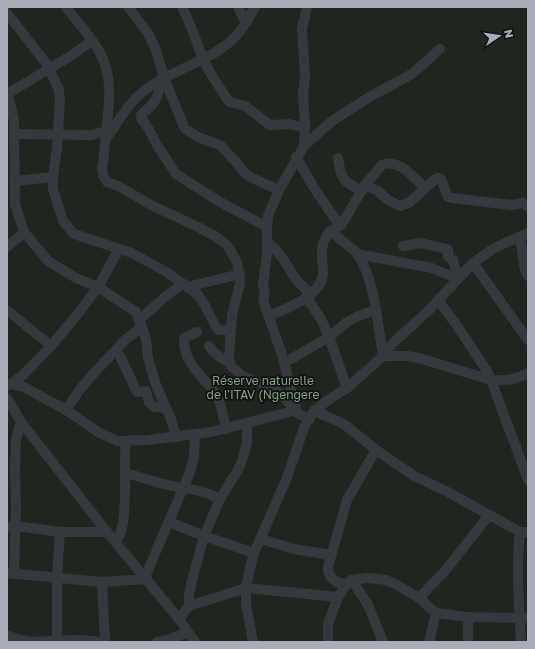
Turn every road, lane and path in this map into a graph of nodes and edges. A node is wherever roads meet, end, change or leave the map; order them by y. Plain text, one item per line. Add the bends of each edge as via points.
1 (66, 7) edge
2 (128, 7) edge
3 (182, 7) edge
4 (238, 7) edge
5 (255, 7) edge
6 (307, 7) edge
7 (7, 13) edge
8 (246, 23) junction
9 (92, 41) junction
10 (440, 49) dead end
11 (203, 58) junction
12 (48, 69) junction
13 (164, 78) junction
14 (7, 94) edge
15 (305, 128) junction
16 (14, 134) junction
17 (106, 135) junction
18 (57, 136) junction
19 (304, 146) junction
20 (296, 157) junction
21 (338, 158) dead end
22 (53, 177) junction
23 (15, 181) junction
24 (364, 188) junction
25 (424, 188) junction
26 (279, 190) junction
27 (11, 204) edge
28 (528, 206) edge
29 (267, 226) junction
30 (340, 226) junction
31 (330, 231) junction
32 (24, 232) junction
33 (524, 235) edge
34 (267, 242) junction
35 (403, 246) dead end
36 (7, 247) edge
37 (119, 249) junction
38 (357, 254) junction
39 (474, 263) junction
40 (240, 274) junction
41 (528, 276) edge
42 (458, 278) junction
43 (186, 286) junction
44 (98, 287) junction
45 (309, 296) junction
46 (438, 300) junction
47 (7, 310) edge
48 (375, 310) junction
49 (268, 316) junction
50 (140, 323) junction
51 (231, 330) junction
52 (197, 332) dead end
53 (329, 337) junction
54 (528, 340) edge
55 (51, 346) junction
56 (209, 346) dead end
57 (116, 350) junction
58 (383, 356) junction
59 (230, 363) junction
60 (284, 363) junction
61 (528, 373) edge
62 (491, 380) junction
63 (9, 385) edge
64 (347, 388) junction
65 (203, 391) dead end
66 (217, 396) junction
67 (7, 398) edge
68 (166, 408) junction
69 (66, 410) junction
70 (295, 412) junction
71 (312, 415) junction
72 (21, 422) junction
73 (247, 424) junction
74 (226, 429) junction
75 (195, 435) junction
76 (176, 437) junction
77 (126, 441) junction
78 (376, 450) junction
79 (11, 470) edge
80 (125, 473) junction
81 (527, 474) edge
82 (184, 488) junction
83 (220, 499) junction
84 (490, 515) junction
85 (169, 522) junction
86 (11, 527) edge
87 (60, 532) junction
88 (107, 532) junction
89 (524, 532) edge
90 (204, 536) junction
91 (261, 539) junction
92 (116, 542) junction
93 (254, 553) junction
94 (332, 555) junction
95 (10, 574) edge
96 (57, 577) junction
97 (146, 578) junction
98 (102, 582) junction
99 (349, 582) junction
100 (246, 588) junction
101 (338, 598) junction
102 (419, 598) junction
103 (189, 606) junction
104 (436, 613) junction
105 (468, 617) junction
106 (524, 618) edge
107 (179, 619) junction
108 (188, 632) junction
109 (7, 636) edge
110 (57, 640) junction
111 (45, 642) edge
112 (103, 642) edge
113 (156, 642) edge
114 (195, 642) edge
115 (253, 642) edge
116 (328, 642) edge
117 (383, 642) edge
118 (429, 642) edge
119 (468, 642) edge
120 (521, 642) edge

1 - 9 street
2 - 13 street via 148,33
3 - 11 street
4 - 8 street
5 - 8 street
6 - 15 street via 302,29
7 - 12 street
8 - 11 street via 229,43
9 - 12 street
9 - 17 street via 105,64 108,79 110,93
10 - 19 street via 412,74 371,96 332,122
11 - 13 street
11 - 15 street via 230,102 245,106 270,125 289,124
12 - 14 street
12 - 18 street via 59,90
13 - 17 street via 132,101
13 - 26 street via 185,129 220,145 250,178
13 - 29 street via 156,99 141,115 160,152 176,174 220,202
14 - 16 street via 14,121
15 - 19 street
16 - 18 street
16 - 23 street
17 - 18 street
17 - 40 street via 102,169 107,182 216,236 235,256
18 - 22 street
19 - 20 street
20 - 26 street
20 - 30 street
21 - 24 street via 344,180
22 - 23 street
22 - 37 street via 53,189 63,221 74,234
23 - 27 street
24 - 25 street via 378,191 400,206 410,202
24 - 25 street via 385,164 399,165
24 - 30 street
25 - 28 street via 438,178 441,179 448,197 511,205 522,203
26 - 29 street via 268,216
27 - 32 street
29 - 34 street
30 - 31 street
31 - 38 street
31 - 45 street via 321,255 322,278
32 - 36 street
32 - 44 street via 48,261 76,278
33 - 39 street via 494,248
33 - 41 street via 525,270
34 - 45 street via 284,259
34 - 49 street via 263,300
35 - 42 street via 421,243 447,249
37 - 43 street via 149,262
37 - 44 street
38 - 42 street via 432,268
38 - 48 street via 372,288
39 - 42 street
39 - 54 street
40 - 43 street
40 - 51 street
42 - 46 street
43 - 50 street via 176,288
43 - 51 street via 198,295 219,330
44 - 50 street via 130,306 136,312
44 - 55 street
45 - 49 street
45 - 53 street
46 - 58 street
46 - 62 street
47 - 55 street
48 - 53 street via 356,316
48 - 58 street
49 - 60 street
50 - 57 street
50 - 68 street via 154,378
51 - 59 street
52 - 66 street via 184,338 184,351 192,366
53 - 60 street
53 - 64 street
55 - 63 street via 23,375
56 - 59 street
57 - 68 street via 137,392 146,391 154,407
57 - 69 street via 81,388
58 - 62 street via 419,358
58 - 64 street
59 - 70 street via 242,376 264,384 282,395
60 - 70 street
61 - 62 street via 515,379
62 - 81 street
63 - 69 street via 24,388
64 - 71 street via 328,400
65 - 66 street
66 - 74 street
67 - 72 street
68 - 76 street
69 - 77 street via 110,438
70 - 71 street
70 - 73 street
71 - 78 street via 344,424
71 - 91 street via 302,434
72 - 79 street
72 - 88 street
73 - 74 street
73 - 83 street via 247,442 243,458
74 - 75 street
75 - 76 street
75 - 82 street via 194,458
76 - 77 street
77 - 80 street
78 - 84 street via 414,476
78 - 94 street via 347,500
79 - 86 street via 16,510
80 - 82 street
80 - 92 street via 122,530
82 - 83 street
82 - 85 street
83 - 90 street
84 - 89 street
84 - 102 street via 445,571
85 - 90 street
85 - 97 street
86 - 87 street
86 - 95 street
87 - 88 street
87 - 96 street
88 - 92 street
89 - 106 street via 518,557
90 - 93 street
90 - 103 street via 192,580
91 - 93 street
91 - 94 street via 294,549
92 - 97 street
93 - 100 street
94 - 99 street via 327,572 340,584
95 - 96 street
96 - 98 street
96 - 110 street
97 - 98 street
97 - 107 street
98 - 112 street
99 - 101 street
99 - 102 street via 367,578 386,580
99 - 117 street via 368,605
100 - 101 street
100 - 103 street
100 - 115 street via 246,604
101 - 116 street via 328,624
102 - 104 street
103 - 107 street
104 - 105 street
104 - 118 street
105 - 106 street
105 - 119 street
106 - 120 street
107 - 108 street
108 - 113 street
108 - 114 street
109 - 111 street via 22,641
110 - 111 street
110 - 112 street

